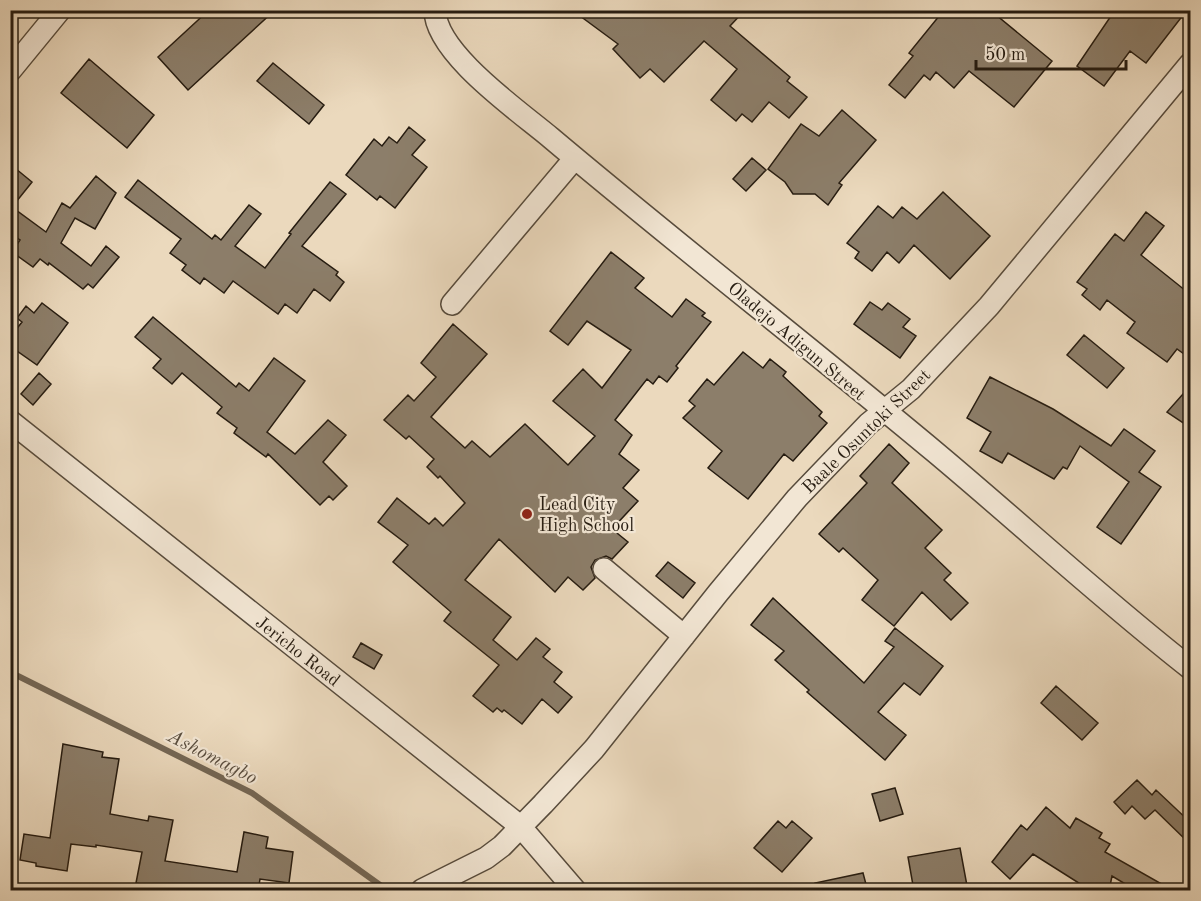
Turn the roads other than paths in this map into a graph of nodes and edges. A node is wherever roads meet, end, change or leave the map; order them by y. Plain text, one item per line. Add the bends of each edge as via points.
1 (60, 10) edge
2 (437, 21) edge
3 (1191, 64) edge
4 (10, 71) edge
5 (575, 158) junction
6 (452, 304) dead end
7 (882, 411) junction
8 (10, 422) edge
9 (604, 569) dead end
10 (684, 636) junction
11 (1191, 668) edge
12 (520, 826) junction
13 (422, 891) edge
14 (575, 891) edge

1 - 4 street
2 - 5 street, Oladejo Adigun Street via 451,50
3 - 7 street, Baale Osuntoki Street via 988,306 911,388
5 - 6 street
5 - 7 street, Oladejo Adigun Street
7 - 10 street, Baale Osuntoki Street via 797,498
7 - 11 street, Oladejo Adigun Street
8 - 12 street, Jericho Road
9 - 10 street
10 - 12 street, Baale Osuntoki Street via 594,749
12 - 13 street, Baale Osuntoki Street via 486,858
12 - 14 street, Jericho Road

